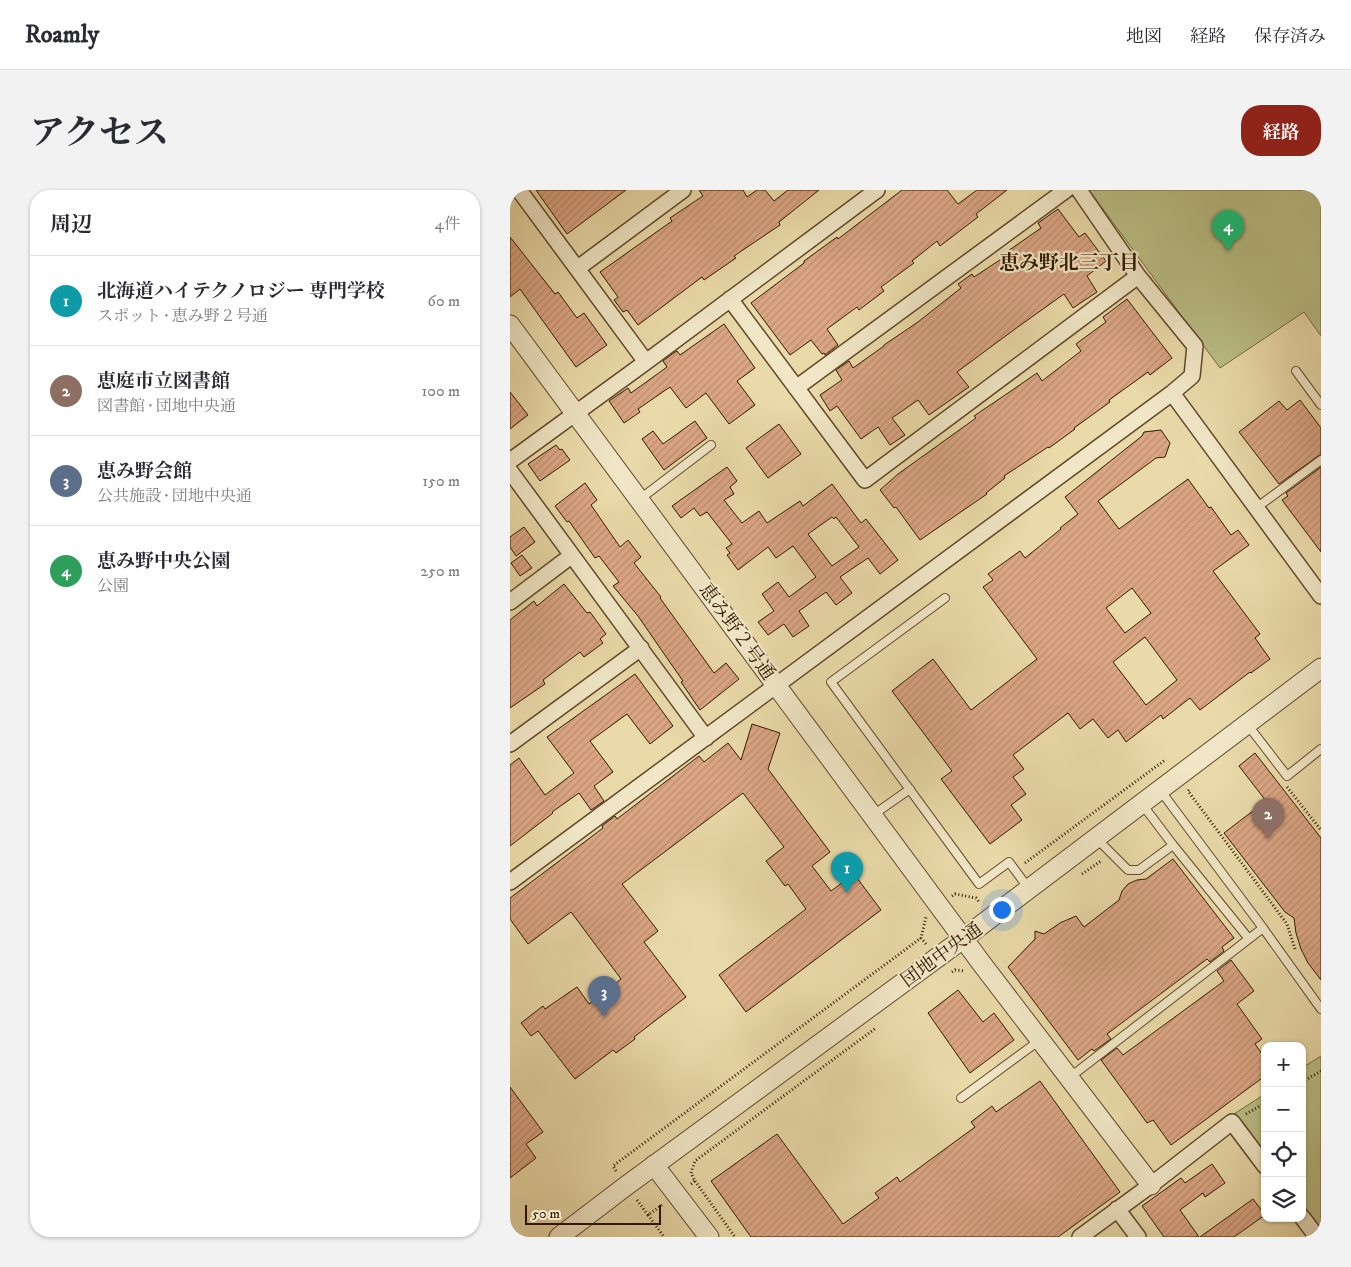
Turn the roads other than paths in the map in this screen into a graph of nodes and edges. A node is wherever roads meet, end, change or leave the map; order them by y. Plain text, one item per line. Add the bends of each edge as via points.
1 (519, 190) edge
2 (683, 190) edge
3 (877, 190) edge
4 (1066, 190) edge
5 (1079, 190) edge
6 (578, 268) junction
7 (1138, 276) junction
8 (730, 298) junction
9 (510, 325) edge
10 (646, 362) junction
11 (1296, 371) dead end
12 (796, 388) junction
13 (1172, 393) junction
14 (1321, 405) edge
15 (576, 412) junction
16 (711, 445) dead end
17 (1321, 460) edge
18 (510, 461) edge
19 (510, 471) edge
20 (640, 499) junction
21 (1256, 508) junction
22 (571, 556) junction
23 (1321, 596) edge
24 (945, 598) dead end
25 (510, 602) edge
26 (641, 648) junction
27 (1321, 668) edge
28 (777, 685) junction
29 (1247, 724) junction
30 (706, 738) junction
31 (510, 744) edge
32 (1321, 750) edge
33 (910, 789) junction
34 (1160, 790) junction
35 (1142, 804) junction
36 (873, 815) junction
37 (1096, 838) junction
38 (1173, 845) junction
39 (510, 882) edge
40 (1029, 889) junction
41 (1263, 928) junction
42 (964, 938) junction
43 (1249, 939) junction
44 (1321, 1009) edge
45 (1040, 1040) junction
46 (1069, 1078) junction
47 (961, 1098) dead end
48 (1261, 1161) edge
49 (654, 1165) junction
50 (1151, 1185) junction
51 (1117, 1209) junction
52 (1306, 1222) edge
53 (561, 1236) edge
54 (709, 1237) edge
55 (1080, 1237) edge
56 (1138, 1237) edge
57 (1317, 1237) edge

1 - 6 street
2 - 6 street
3 - 8 street
4 - 12 street
5 - 7 street
6 - 10 street
7 - 12 street via 865,480
7 - 13 street via 1195,346 1192,376
8 - 10 street
8 - 12 street
9 - 15 street, 恵み野２号通
10 - 15 street
11 - 14 lane
13 - 21 street
13 - 28 street
15 - 18 street
15 - 20 street, 恵み野２号通
16 - 20 lane
17 - 21 lane
19 - 22 street
20 - 28 street, 恵み野２号通
21 - 23 street
22 - 25 street
22 - 26 street
24 - 33 lane via 831,682
26 - 30 street
26 - 31 street
27 - 29 street, 団地中央通
28 - 30 street
28 - 36 street, 恵み野２号通
29 - 32 lane via 1287,776
29 - 34 street, 団地中央通
30 - 39 street
33 - 36 lane
33 - 40 lane via 979,884 1009,862
34 - 35 street, 団地中央通
34 - 41 lane
35 - 37 street, 団地中央通
35 - 38 lane
36 - 42 street, 恵み野２号通
37 - 38 lane via 1128,870 1139,870
37 - 40 street, 団地中央通
38 - 43 lane
40 - 42 street, 団地中央通
41 - 43 lane
41 - 44 lane
42 - 45 street, 恵み野２号通
42 - 49 street, 団地中央通
43 - 46 lane
45 - 46 street, 恵み野２号通
45 - 47 lane
46 - 50 street, 恵み野２号通
48 - 50 street via 1232,1122
49 - 53 street, 団地中央通
49 - 54 street
50 - 51 street
51 - 55 street
51 - 56 street
52 - 57 street

